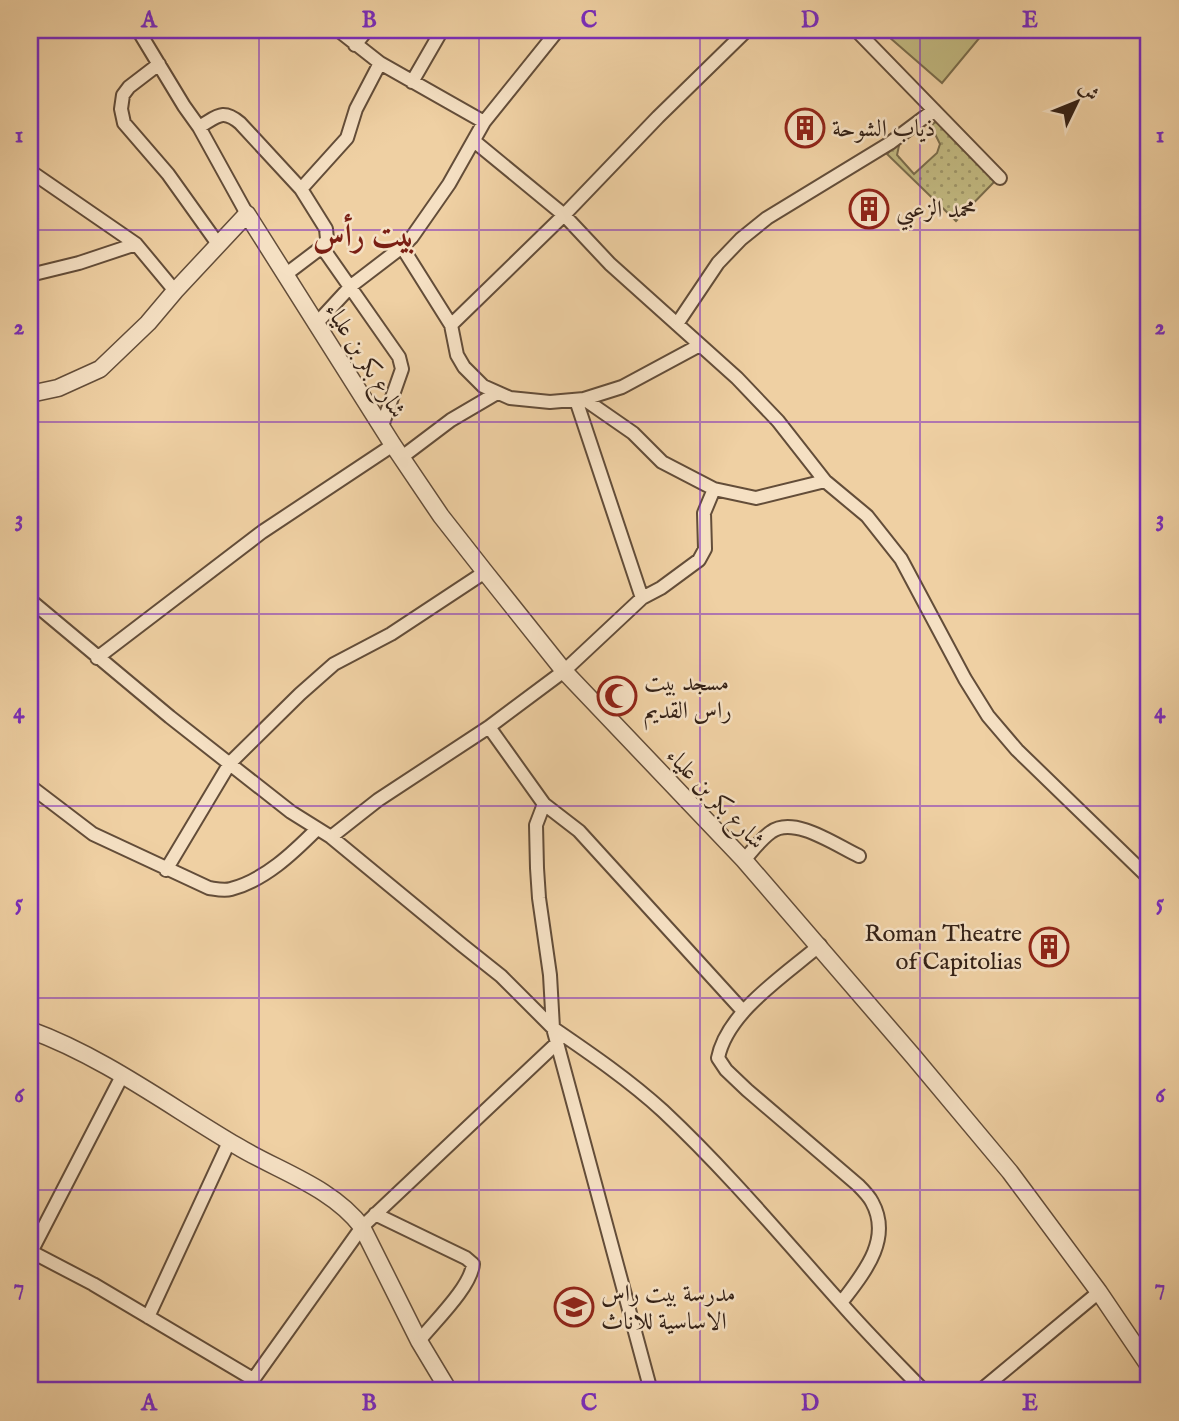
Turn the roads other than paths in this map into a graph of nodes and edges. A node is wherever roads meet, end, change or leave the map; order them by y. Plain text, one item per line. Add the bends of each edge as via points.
1 (138, 30) edge
2 (338, 30) edge
3 (367, 30) edge
4 (442, 30) edge
5 (558, 30) edge
6 (747, 30) edge
7 (856, 30) edge
8 (355, 45) junction
9 (380, 63) junction
10 (159, 64) junction
11 (412, 82) junction
12 (934, 110) junction
13 (484, 122) junction
14 (200, 127) junction
15 (474, 141) junction
16 (30, 171) edge
17 (1000, 178) dead end
18 (301, 189) junction
19 (247, 214) junction
20 (564, 215) junction
21 (136, 244) junction
22 (218, 244) junction
23 (322, 247) junction
24 (402, 247) junction
25 (30, 275) edge
26 (285, 275) junction
27 (351, 286) junction
28 (175, 291) junction
29 (316, 324) junction
30 (677, 324) junction
31 (451, 325) junction
32 (700, 345) junction
33 (497, 393) junction
34 (30, 394) edge
35 (580, 399) junction
36 (382, 426) junction
37 (397, 451) junction
38 (825, 481) junction
39 (714, 489) junction
40 (485, 572) junction
41 (642, 598) junction
42 (30, 600) edge
43 (97, 658) junction
44 (564, 671) junction
45 (489, 727) junction
46 (230, 763) junction
47 (30, 786) edge
48 (544, 804) junction
49 (317, 829) junction
50 (331, 837) junction
51 (859, 856) dead end
52 (744, 860) junction
53 (166, 870) junction
54 (1149, 878) edge
55 (820, 945) junction
56 (743, 1011) junction
57 (553, 1028) junction
58 (30, 1030) edge
59 (557, 1043) junction
60 (122, 1076) junction
61 (229, 1142) junction
62 (375, 1214) junction
63 (362, 1227) junction
64 (31, 1251) edge
65 (1099, 1293) junction
66 (841, 1303) junction
67 (148, 1317) junction
68 (419, 1341) junction
69 (1147, 1355) edge
70 (253, 1379) junction
71 (245, 1391) edge
72 (449, 1391) edge
73 (651, 1391) edge
74 (924, 1391) edge
75 (980, 1391) edge

1 - 10 street
2 - 8 street
3 - 8 street
4 - 11 street
5 - 13 street
6 - 20 street
7 - 12 street
8 - 9 street
9 - 11 street
9 - 18 street via 356,108 347,138
10 - 14 street
10 - 22 street via 123,95 124,123
11 - 13 street
12 - 17 street
12 - 30 street via 741,239 718,263
13 - 15 street
14 - 18 street via 222,114 230,115
14 - 19 street
15 - 20 street
15 - 24 street
16 - 21 street
18 - 23 street via 326,229
19 - 22 street
19 - 26 street, شارع بكر بن علياء
20 - 30 street
20 - 31 street
21 - 25 street
21 - 28 street
22 - 28 street
23 - 26 street
23 - 27 street
24 - 27 street
24 - 31 street
26 - 29 street, شارع بكر بن علياء
27 - 29 street
27 - 36 street via 402,364
28 - 34 street via 100,369 58,388
29 - 36 street, شارع بكر بن علياء
30 - 32 street
31 - 33 street via 464,367
32 - 35 street via 622,387
32 - 38 street via 778,421
33 - 35 street via 550,402
33 - 37 street
35 - 39 street via 633,433 662,462
35 - 41 street
36 - 37 street, شارع بكر بن علياء
37 - 40 street, شارع بكر بن علياء
37 - 43 street via 271,525
38 - 39 street via 755,498
38 - 54 street via 867,516 901,559 988,716
39 - 41 street via 704,513 702,557
40 - 44 street, شارع بكر بن علياء
40 - 46 street via 391,634 334,664
41 - 44 street
42 - 43 street
43 - 46 street
44 - 45 street
44 - 52 street, شارع بكر بن علياء
45 - 48 street
45 - 50 street via 378,800
46 - 49 street
46 - 53 street
47 - 53 street via 93,834
48 - 56 street via 579,831
48 - 57 street via 536,825 537,868
49 - 50 street
49 - 53 street via 288,858 228,890 209,888
50 - 57 street via 500,976
51 - 52 street via 790,826 772,831
52 - 55 street, شارع بكر بن علياء
55 - 56 street
55 - 65 street, شارع بكر بن علياء via 1010,1172
56 - 66 street via 721,1043 718,1059 747,1090 844,1171 873,1203 879,1222 876,1250
57 - 59 street
57 - 66 street via 662,1110 768,1219
58 - 60 street
59 - 62 street
59 - 73 street
60 - 61 street
60 - 64 street
61 - 63 street via 315,1188
61 - 67 street
62 - 63 street
62 - 68 street via 472,1264 466,1284
63 - 68 street
63 - 70 street
64 - 67 street
65 - 69 street, شارع بكر بن علياء
65 - 75 street
66 - 74 street
67 - 70 street
68 - 72 street
70 - 71 street

